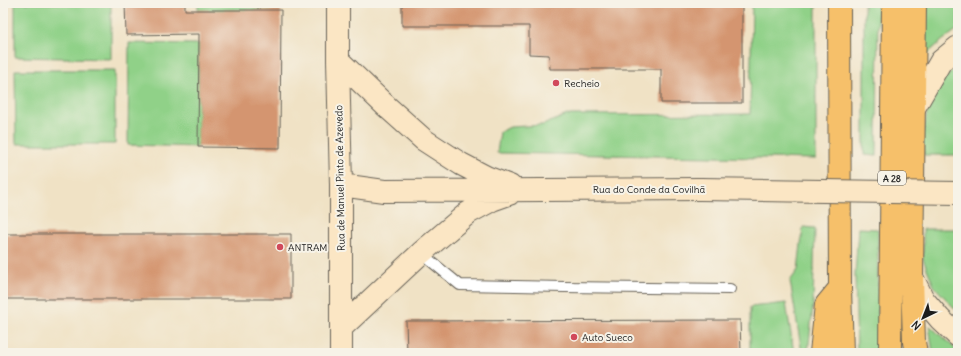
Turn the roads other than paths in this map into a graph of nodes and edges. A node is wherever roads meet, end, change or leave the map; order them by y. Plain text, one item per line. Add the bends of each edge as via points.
1 (338, 3) edge
2 (839, 3) edge
3 (893, 3) edge
4 (915, 3) edge
5 (958, 47) edge
6 (338, 60) junction
7 (914, 108) junction
8 (341, 185) junction
9 (522, 190) junction
10 (958, 193) edge
11 (421, 253) junction
12 (912, 277) junction
13 (840, 288) junction
14 (730, 289) dead end
15 (341, 328) junction
16 (958, 336) edge
17 (341, 353) edge
18 (821, 353) edge
19 (842, 353) edge
20 (890, 353) edge
21 (916, 353) edge

1 - 6 main road, Rua de Manuel Pinto de Azevedo
2 - 13 highway
3 - 20 highway, A 28
4 - 7 highway
5 - 7 main road via 941,62
6 - 8 main road, Rua de Manuel Pinto de Azevedo
6 - 9 main road via 424,140 486,177
7 - 12 highway
8 - 9 main road, Rua do Conde da Covilhã via 384,191
8 - 15 main road, Rua de Manuel Pinto de Azevedo
9 - 10 main road, Rua do Conde da Covilhã, bridge via 700,189
9 - 11 main road via 492,200 468,213
11 - 14 lane via 460,284
11 - 15 main road
12 - 16 main road via 923,299
12 - 21 highway
13 - 18 highway via 826,305
13 - 19 highway
15 - 17 main road, Rua de Manuel Pinto de Azevedo

